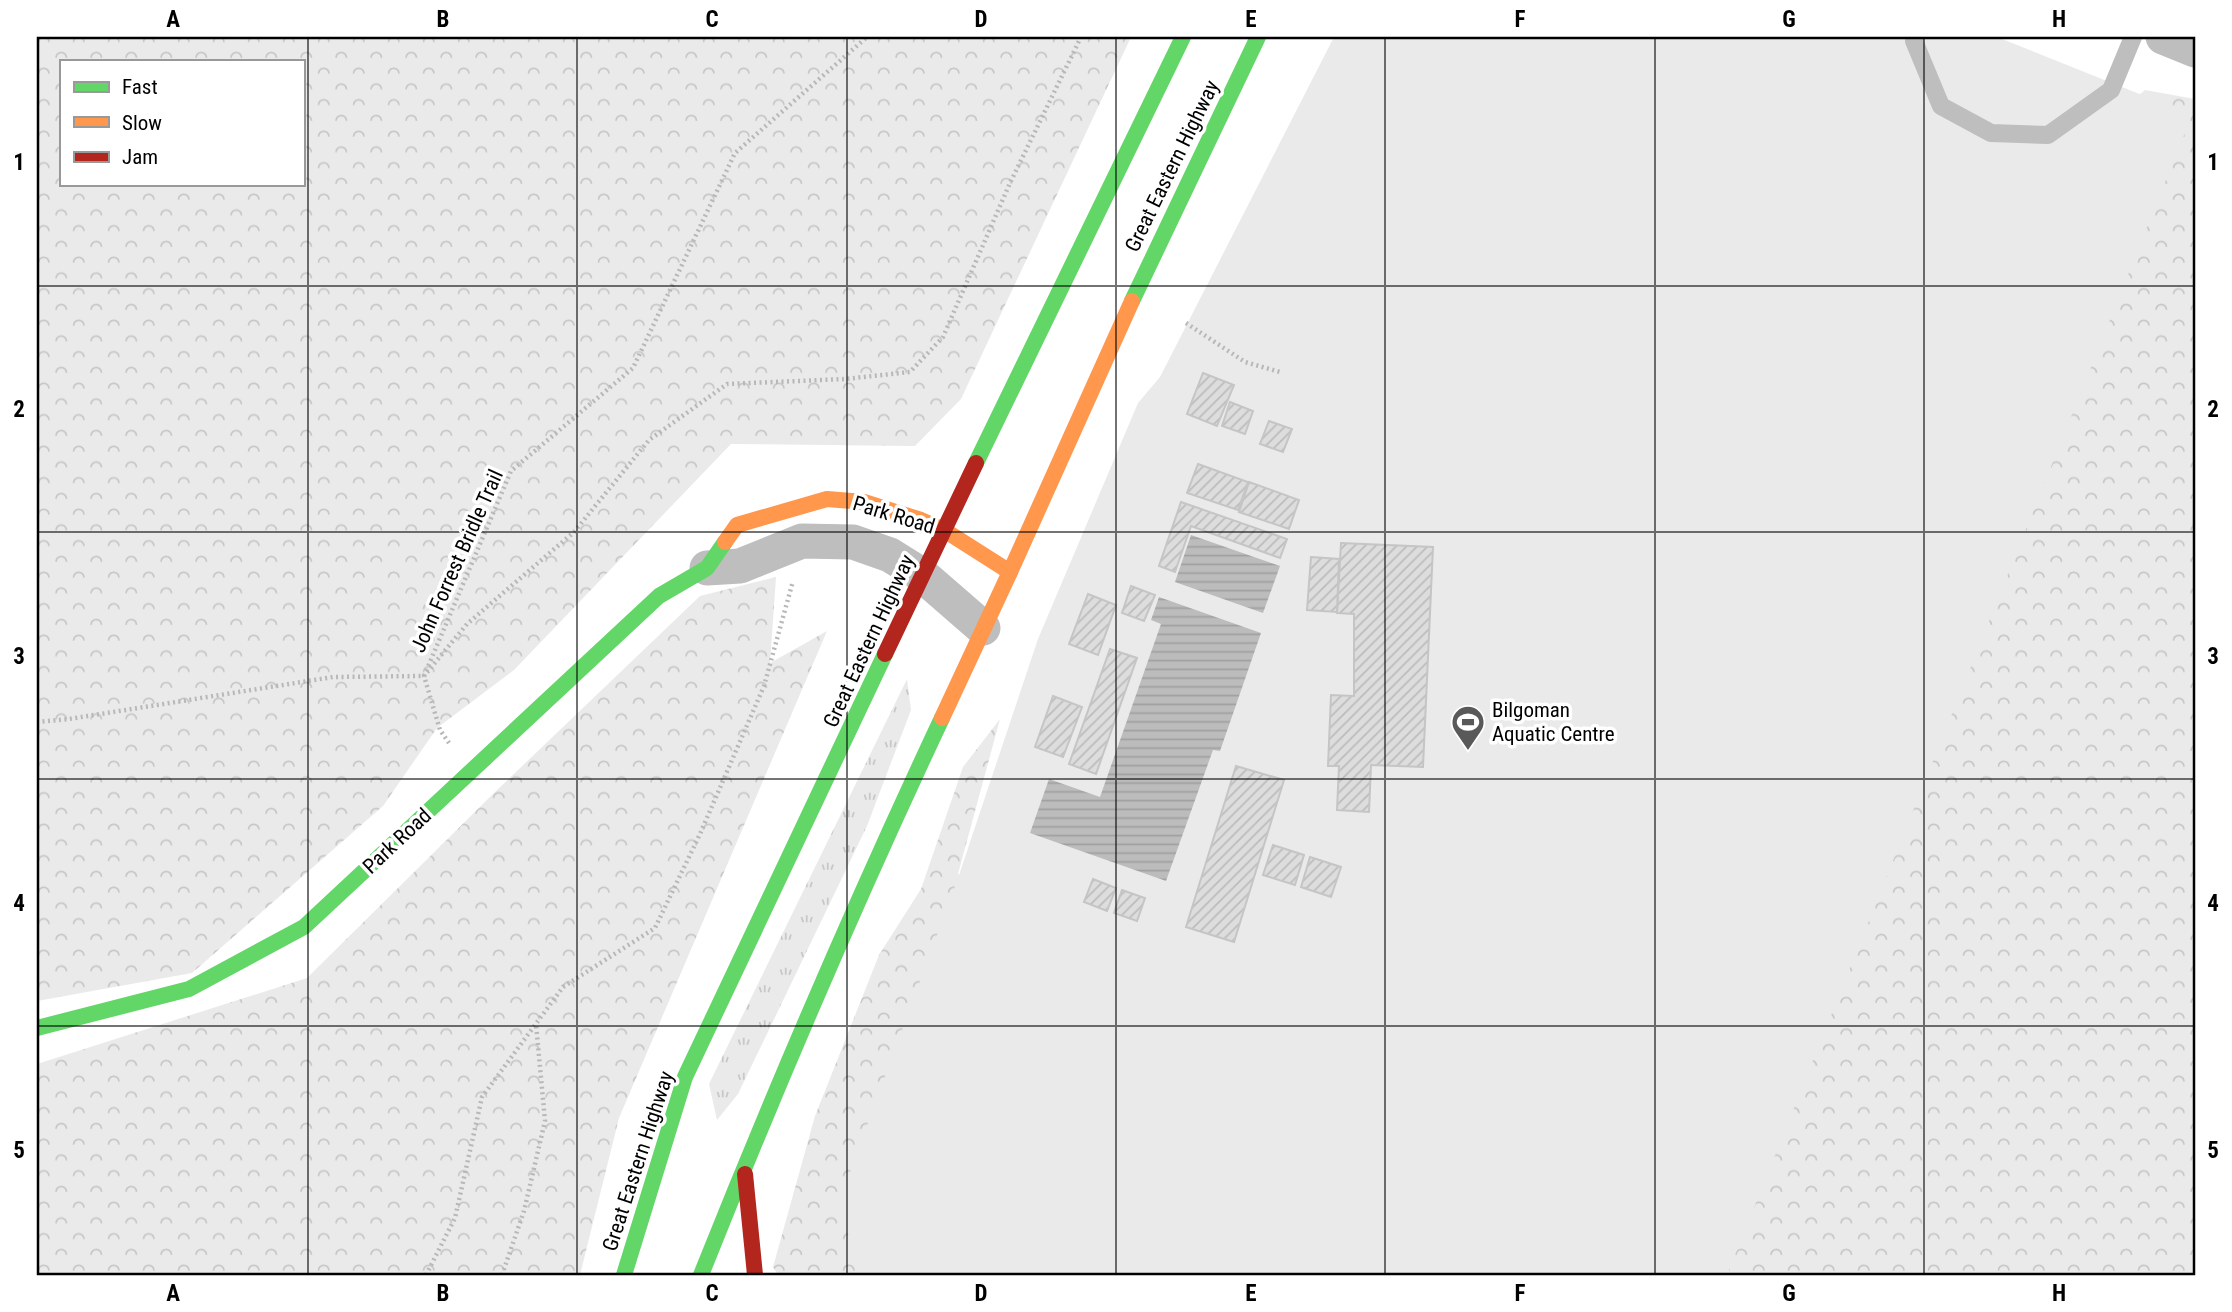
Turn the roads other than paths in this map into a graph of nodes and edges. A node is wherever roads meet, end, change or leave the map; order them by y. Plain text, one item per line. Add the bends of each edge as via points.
1 (1183, 37) edge
2 (1258, 37) edge
3 (1915, 37) edge
4 (2133, 37) edge
5 (2163, 37) edge
6 (2195, 50) edge
7 (944, 530) junction
8 (707, 568) junction
9 (1010, 572) junction
10 (922, 575) junction
11 (983, 628) junction
12 (37, 1028) edge
13 (744, 1168) junction
14 (628, 1274) edge
15 (701, 1275) edge
16 (755, 1275) edge

1 - 7 main road, Great Eastern Highway
2 - 9 main road, Great Eastern Highway via 1160,239
3 - 4 lane via 1941,106 1991,133 2048,135 2111,89
5 - 6 street
7 - 8 main road, Park Road via 864,502 827,499 737,525
7 - 9 main road, Park Road
7 - 10 main road, Great Eastern Highway
8 - 10 street, Park Road via 740,566 802,541 853,542 890,555
8 - 12 main road, Park Road via 659,596 304,927 189,989
9 - 11 main road, Great Eastern Highway
10 - 11 street, Park Road
10 - 14 main road, Great Eastern Highway via 685,1077
11 - 13 main road, Great Eastern Highway via 886,835
13 - 15 main road, Great Eastern Highway
13 - 16 main road

